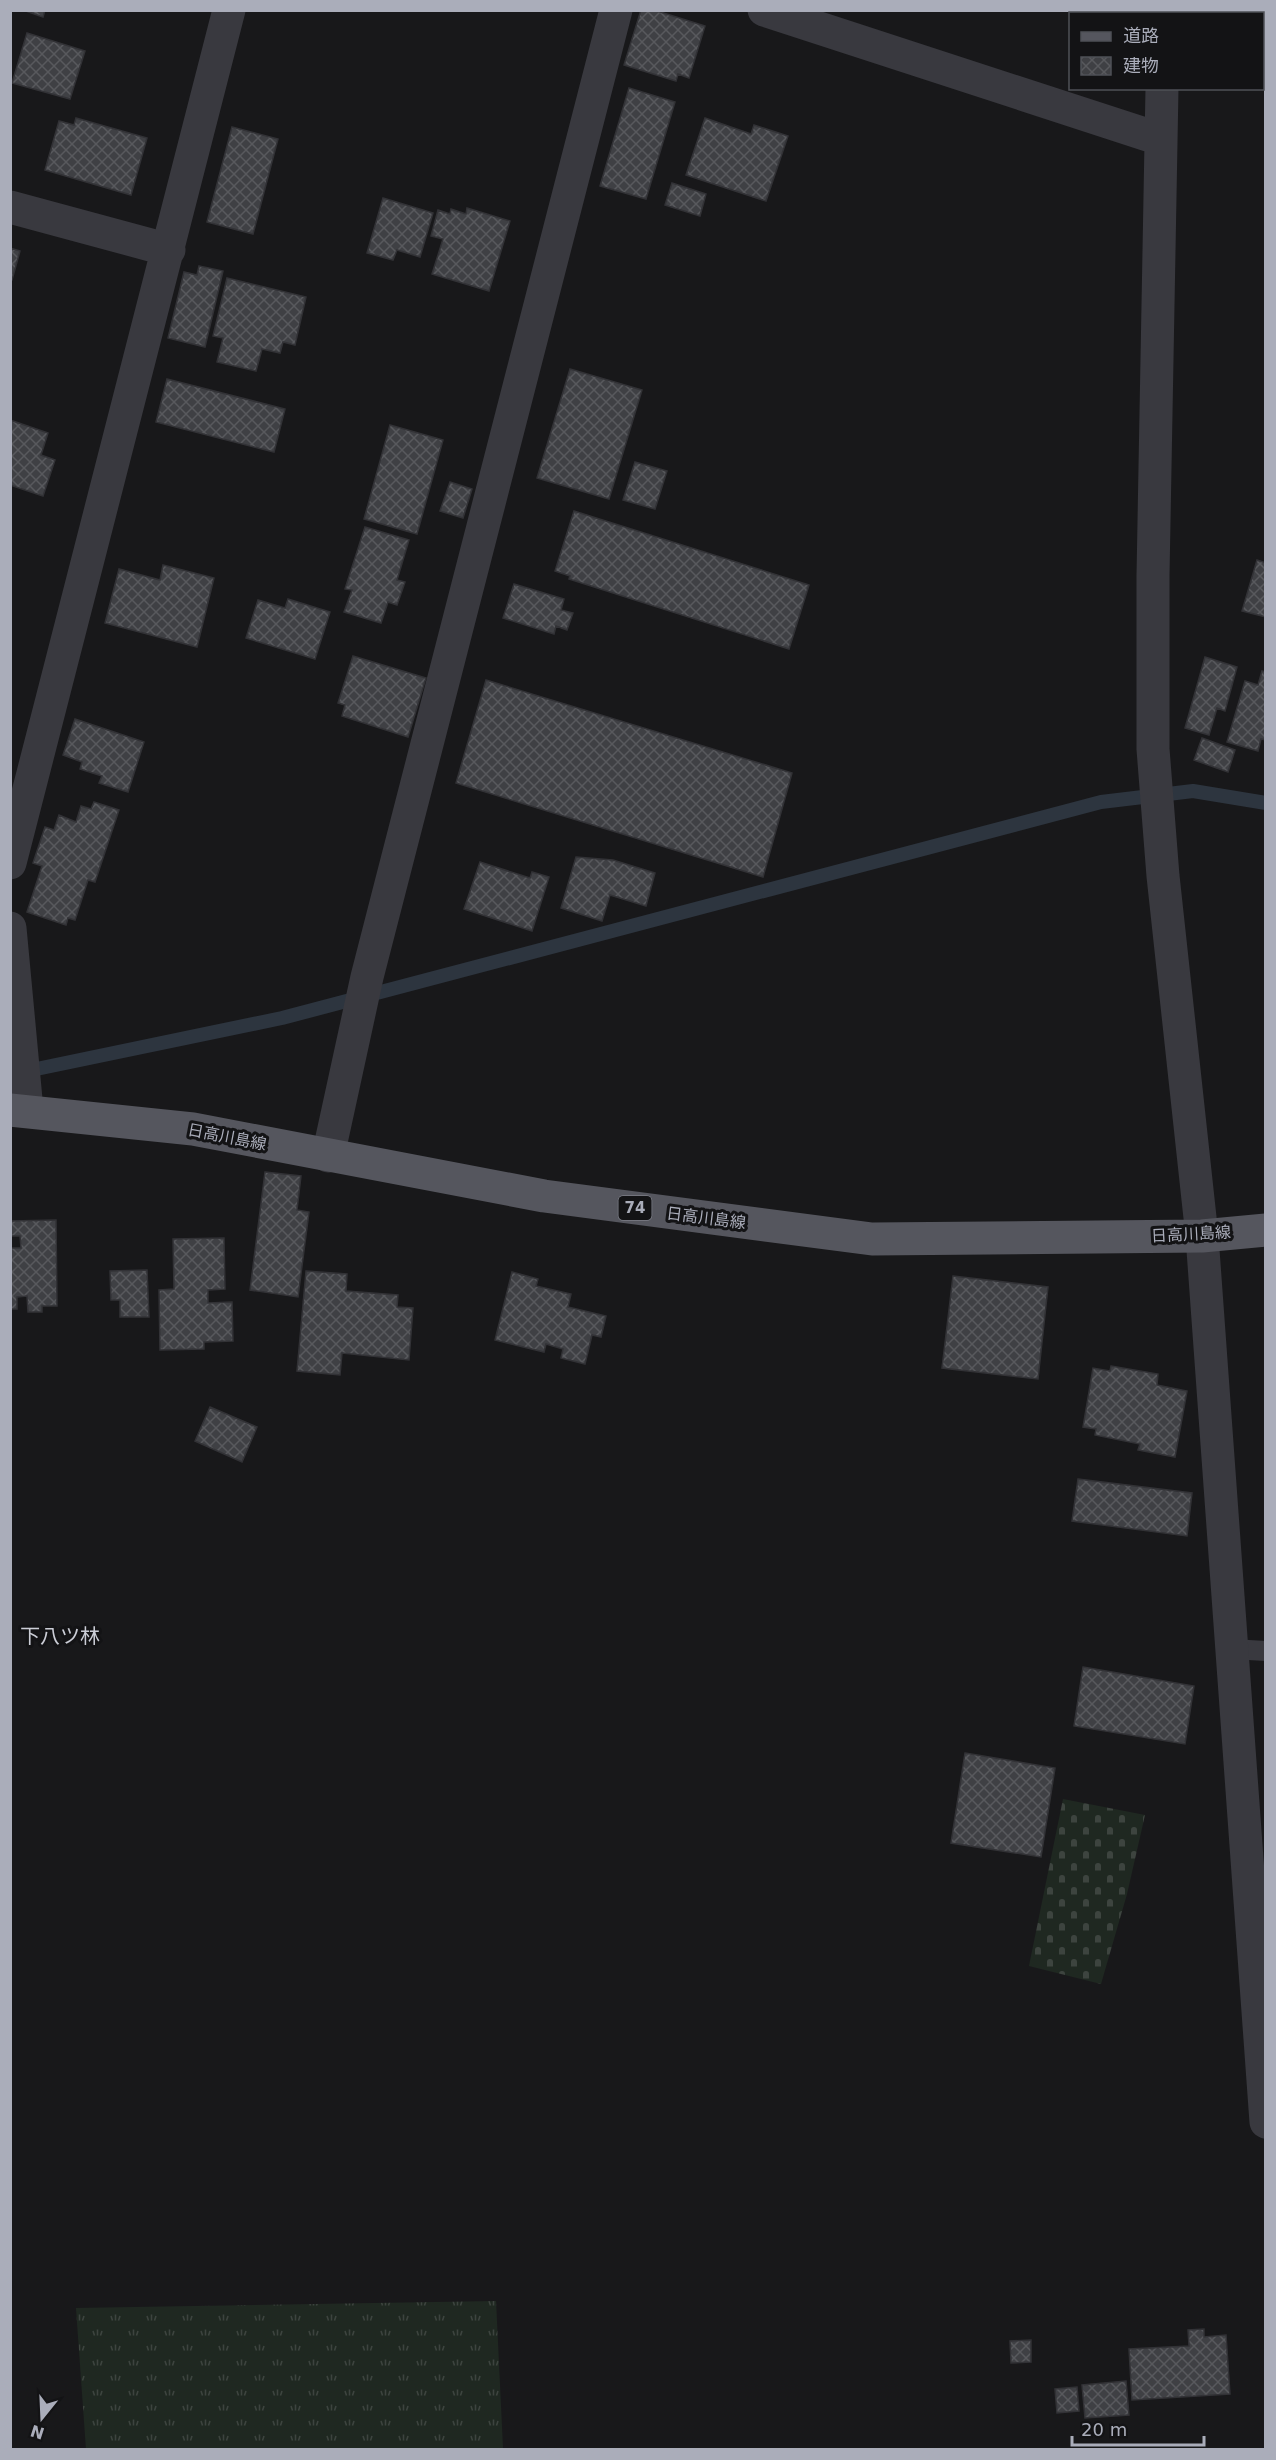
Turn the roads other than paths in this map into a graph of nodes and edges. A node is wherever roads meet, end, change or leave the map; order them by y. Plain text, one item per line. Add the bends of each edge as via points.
1 (230, 10) edge
2 (616, 10) edge
3 (765, 10) edge
4 (1162, 90) edge
5 (1160, 139) junction
6 (10, 207) edge
7 (169, 250) junction
8 (10, 863) edge
9 (10, 928) edge
10 (19, 1110) edge
11 (328, 1156) junction
12 (1266, 1230) edge
13 (1202, 1236) junction
14 (1231, 1649) junction
15 (1266, 1651) edge
16 (1262, 2024) edge
17 (1266, 2121) edge

1 - 7 street
2 - 11 street via 370,966
3 - 5 street
4 - 5 street
5 - 13 street via 1153,749
6 - 7 street
7 - 8 street
9 - 10 street
10 - 11 main road, 日高川島線 / 74 via 193,1129
11 - 13 main road, 日高川島線 / 74 via 544,1196 872,1239
12 - 13 main road, 日高川島線 / 74
13 - 14 street
14 - 15 lane
14 - 16 street
16 - 17 street

